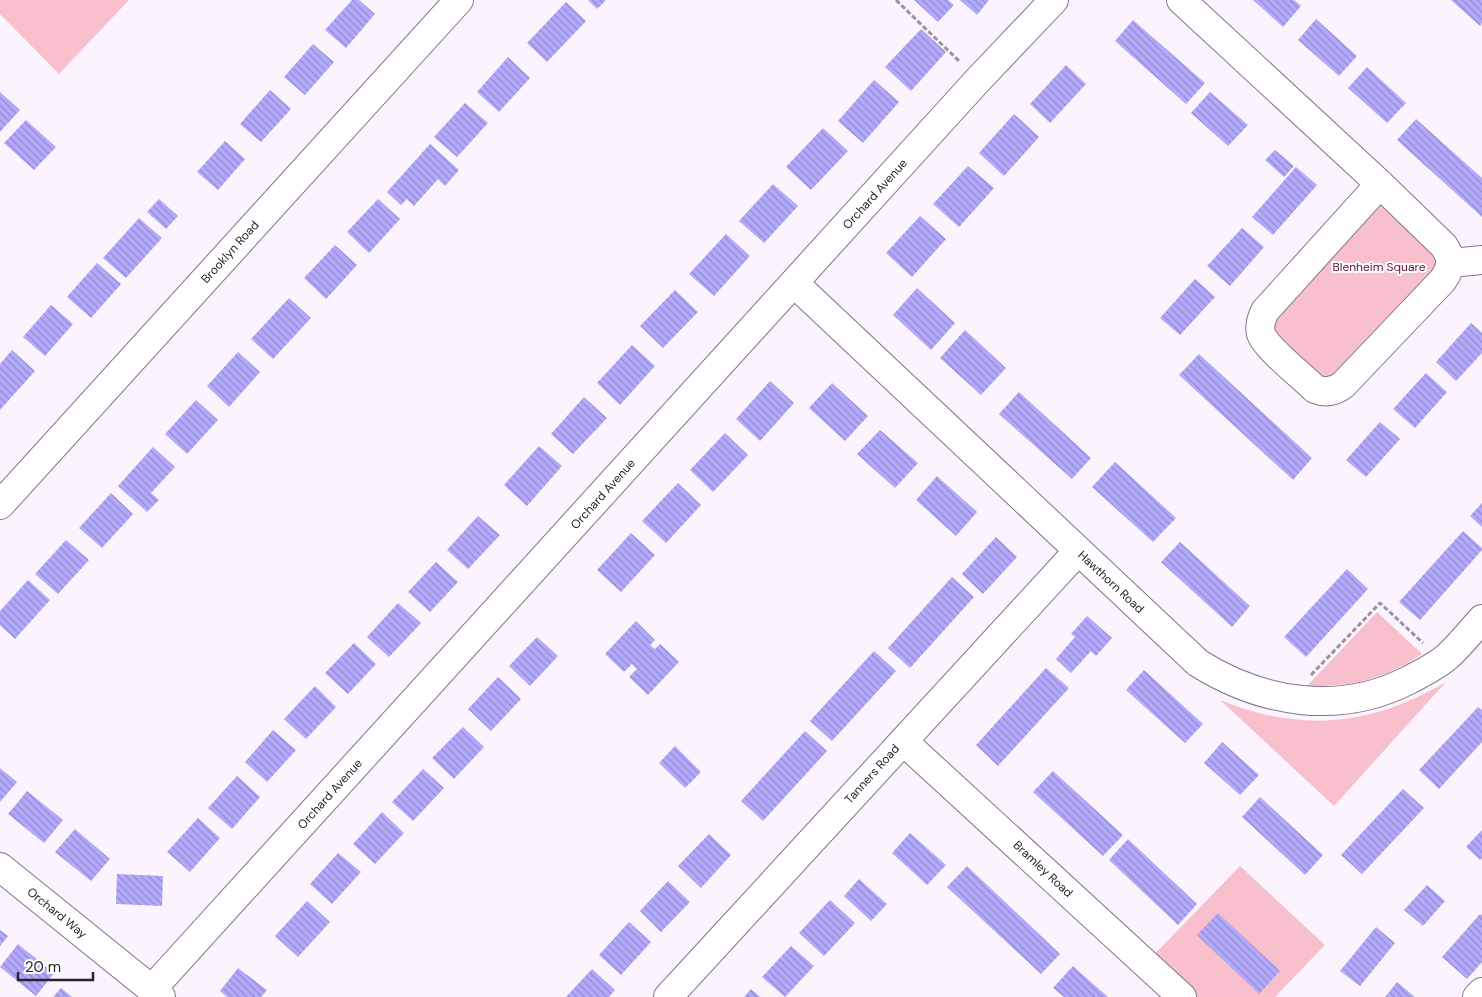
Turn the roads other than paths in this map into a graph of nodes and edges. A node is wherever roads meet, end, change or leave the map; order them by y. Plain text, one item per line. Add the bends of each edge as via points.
1 (459, 0) edge
2 (1054, 0) edge
3 (1181, 0) edge
4 (1380, 184) junction
5 (1482, 260) edge
6 (1451, 263) junction
7 (794, 284) junction
8 (0, 505) edge
9 (1078, 551) junction
10 (1482, 619) edge
11 (903, 741) junction
12 (0, 867) edge
13 (1482, 992) edge
14 (157, 993) edge
15 (668, 997) edge
16 (1182, 997) edge
17 (1477, 997) edge

1 - 8 street, Brooklyn Road
2 - 7 street, Orchard Avenue
3 - 4 street
4 - 6 street via 1444,246
4 - 6 street via 1265,311 1260,327 1265,342 1315,388 1322,392 1337,390 1443,280
5 - 6 street
7 - 9 street, Hawthorn Road
7 - 14 street, Orchard Avenue
9 - 10 street, Hawthorn Road via 1198,663 1243,687 1288,699 1346,699 1374,694 1400,684 1447,657
9 - 11 street, Tanners Road
11 - 15 street, Tanners Road
11 - 16 street, Bramley Road
12 - 14 street, Orchard Way
13 - 17 street

